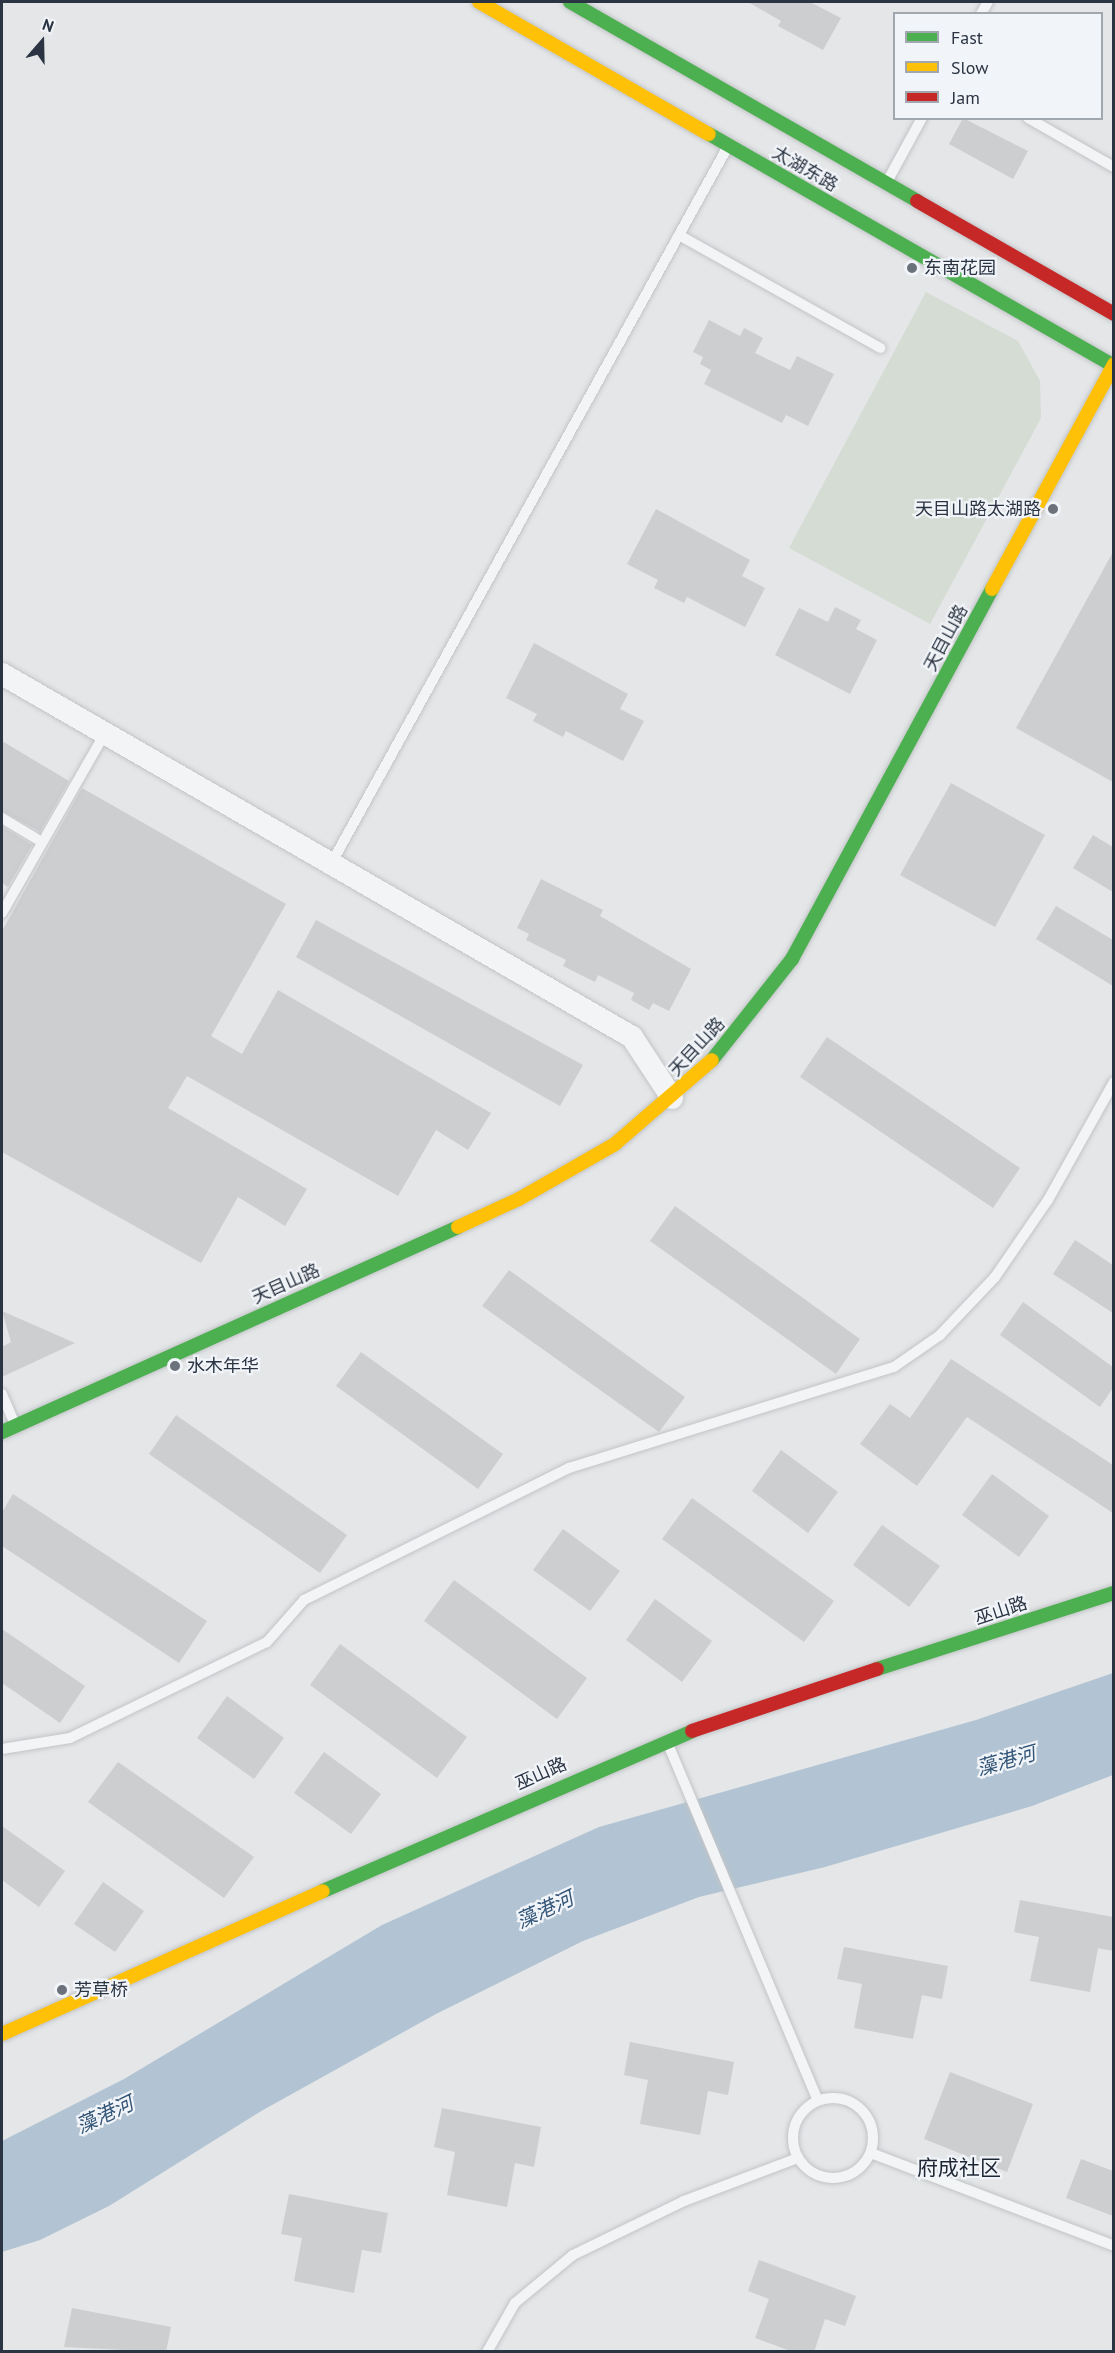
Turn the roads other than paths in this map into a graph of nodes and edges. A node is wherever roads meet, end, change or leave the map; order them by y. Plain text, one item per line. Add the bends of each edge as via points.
1 (479, 2) edge
2 (570, 2) edge
3 (921, 120) edge
4 (1031, 120) edge
5 (729, 146) junction
6 (1113, 167) edge
7 (886, 183) junction
8 (679, 235) junction
9 (1113, 314) edge
10 (880, 348) dead end
11 (1113, 365) edge
12 (2, 674) edge
13 (105, 733) junction
14 (2, 818) edge
15 (42, 842) junction
16 (331, 864) junction
17 (2, 913) edge
18 (1113, 1082) edge
19 (672, 1098) junction
20 (2, 1394) edge
21 (16, 1426) junction
22 (2, 1432) edge
23 (1113, 1593) edge
24 (666, 1741) junction
25 (2, 1749) edge
26 (2, 2034) edge
27 (818, 2100) junction
28 (871, 2153) junction
29 (798, 2158) junction
30 (1113, 2246) edge
31 (487, 2352) edge

1 - 5 street, 太湖东路
2 - 7 street, 太湖东路
3 - 7 lane
4 - 6 lane
5 - 8 lane
5 - 11 street, 太湖东路
7 - 9 street, 太湖东路
8 - 10 lane
8 - 16 lane
11 - 19 street, 天目山路 via 792,959 719,1054
12 - 13 street
13 - 15 lane
13 - 16 street
14 - 15 lane
15 - 17 lane
16 - 19 street via 632,1037
18 - 25 lane via 1048,1200 995,1277 940,1335 894,1367 569,1468 304,1600 267,1642 70,1738
19 - 21 street, 天目山路 via 615,1144 519,1199
20 - 21 lane
21 - 22 street, 天目山路
23 - 24 street, 巫山路 via 739,1713
24 - 26 street, 巫山路
24 - 27 lane
27 - 28 lane via 836,2097 853,2102 866,2113 874,2129
27 - 29 lane via 798,2118 793,2131
28 - 29 lane via 854,2173 839,2178 809,2170
28 - 30 lane
29 - 31 lane via 684,2201 573,2255 515,2303

